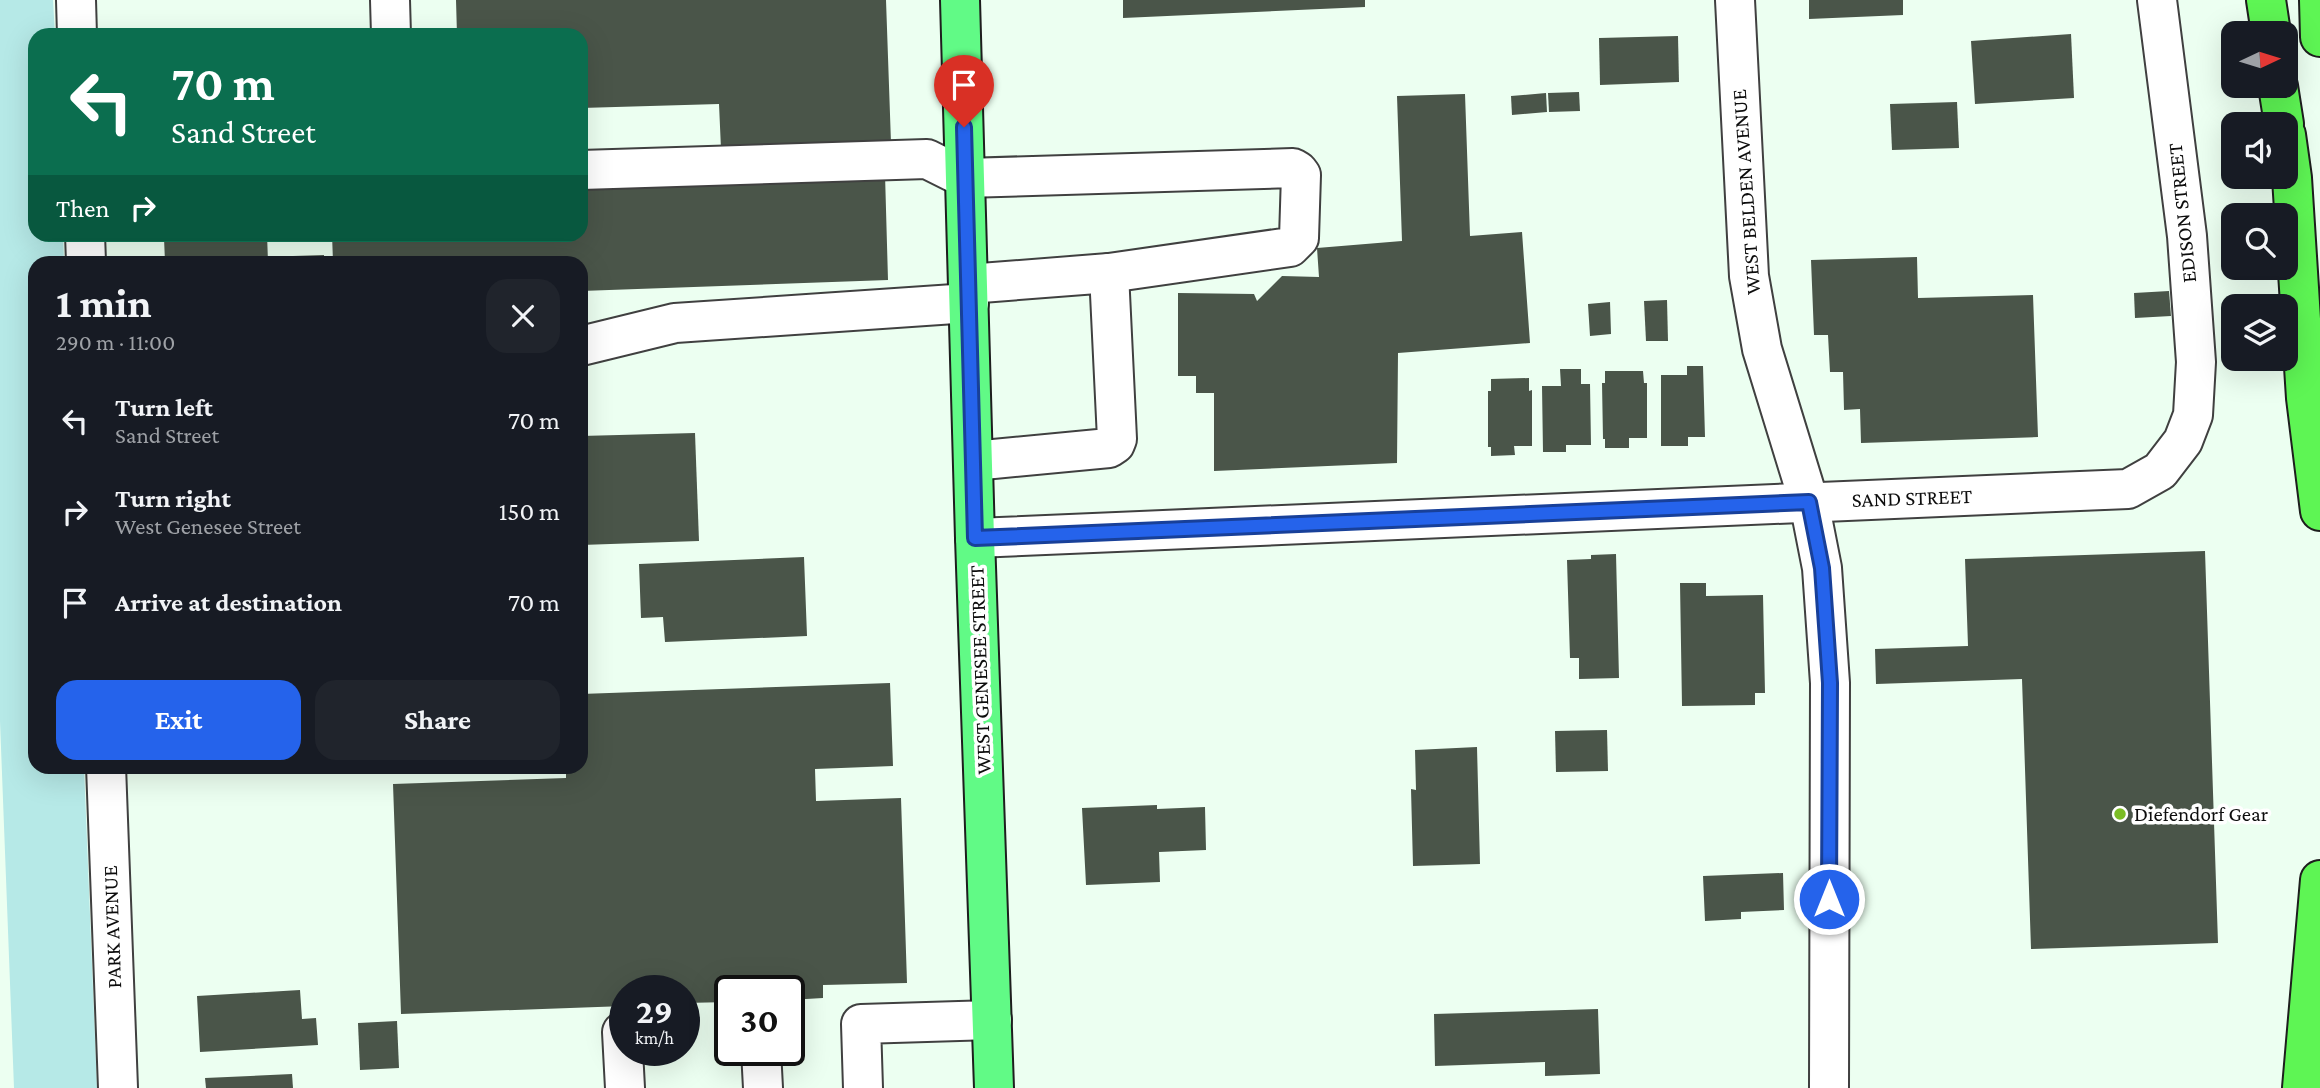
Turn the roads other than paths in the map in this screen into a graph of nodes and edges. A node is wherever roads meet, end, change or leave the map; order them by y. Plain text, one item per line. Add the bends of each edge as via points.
1 (76, 0) edge
2 (390, 0) edge
3 (960, 0) edge
4 (1735, 0) edge
5 (2157, 0) edge
6 (2266, 0) edge
7 (2319, 0) edge
8 (2269, 21) edge
9 (77, 28) edge
10 (391, 28) edge
11 (2320, 37) edge
12 (588, 170) edge
13 (965, 178) junction
14 (2293, 189) edge
15 (1109, 273) junction
16 (968, 294) junction
17 (588, 344) edge
18 (2189, 426) joint
19 (973, 461) junction
20 (1809, 502) junction
21 (2320, 511) edge
22 (975, 538) junction
23 (106, 774) edge
24 (2320, 880) edge
25 (992, 1020) junction
26 (624, 1066) edge
27 (762, 1066) edge
28 (118, 1088) edge
29 (625, 1088) edge
30 (763, 1088) edge
31 (863, 1088) edge
32 (994, 1088) edge
33 (1829, 1088) edge
34 (2302, 1088) edge

1 - 9 street
2 - 10 street
3 - 13 main road, WEST GENESEE STREET
4 - 20 street, WEST BELDEN AVENUE via 1749,276 1762,349
5 - 18 street, EDISON STREET via 2187,236 2196,362
6 - 8 highway
7 - 11 highway
12 - 13 street via 927,159
13 - 15 street via 1293,169 1301,175 1299,238 1290,247
13 - 16 main road, WEST GENESEE STREET
14 - 21 highway via 2306,398
15 - 16 street
15 - 19 street via 1115,444
16 - 17 street via 675,323
16 - 19 main road, WEST GENESEE STREET
18 - 20 street, SAND STREET via 2160,471 2128,489
19 - 22 main road, WEST GENESEE STREET
20 - 22 street, SAND STREET
20 - 33 street, WEST BELDEN AVENUE via 1822,568 1830,683
22 - 25 main road, WEST GENESEE STREET
23 - 28 street, PARK AVENUE
24 - 34 highway
25 - 31 street via 861,1024
25 - 32 main road, WEST GENESEE STREET
26 - 29 street
27 - 30 street

